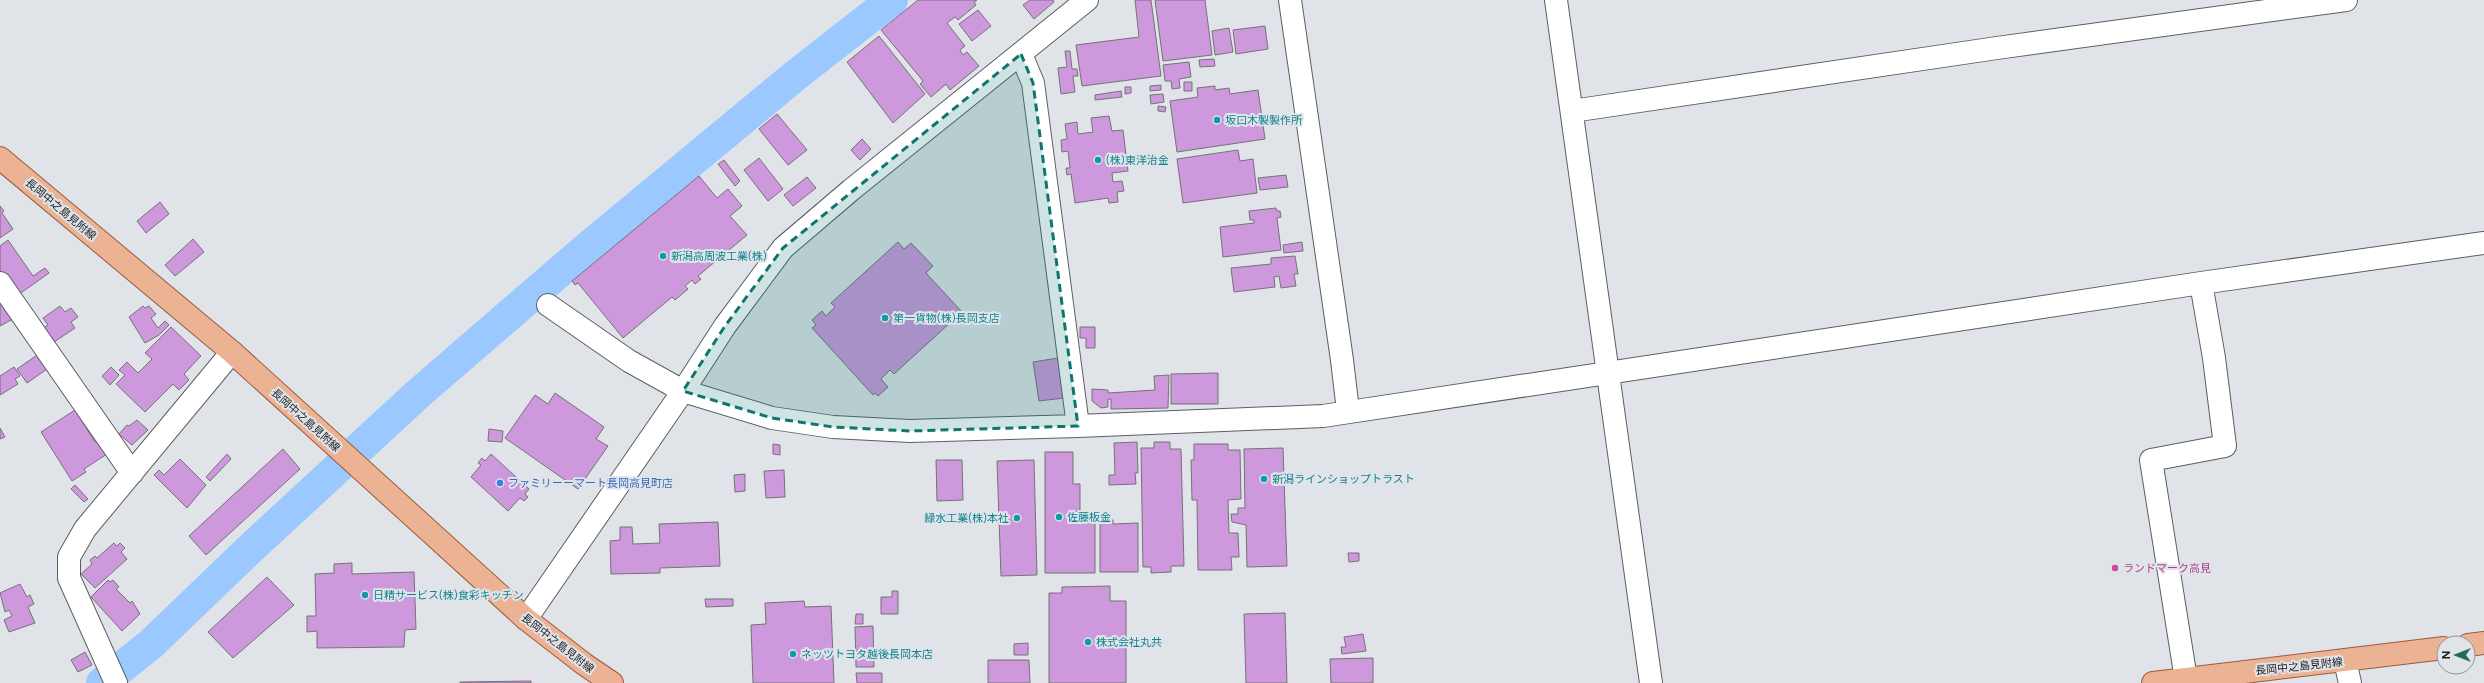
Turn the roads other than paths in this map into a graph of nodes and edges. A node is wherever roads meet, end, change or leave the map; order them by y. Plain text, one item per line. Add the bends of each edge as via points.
1 (1087, 0) edge
2 (1290, 0) edge
3 (1556, 0) edge
4 (2346, 0) edge
5 (1021, 54) junction
6 (1572, 110) junction
7 (0, 158) edge
8 (2484, 243) edge
9 (0, 283) edge
10 (2201, 283) junction
11 (548, 305) dead end
12 (232, 352) junction
13 (1608, 373) junction
14 (683, 391) junction
15 (1348, 411) junction
16 (1078, 426) junction
17 (132, 473) junction
18 (526, 619) junction
19 (2436, 649) edge
20 (2345, 661) junction
21 (2186, 679) junction
22 (116, 683) edge
23 (612, 683) edge
24 (1651, 683) edge
25 (2153, 683) edge
26 (2350, 683) edge

1 - 5 street
2 - 15 street
3 - 6 street
4 - 6 street
5 - 14 street via 783,248 725,326
5 - 16 street via 1032,83
6 - 13 street
7 - 12 main road, 長岡中之島見附線
8 - 10 street
9 - 17 street
10 - 13 street
10 - 21 street via 2225,446 2151,460
11 - 14 street via 629,361
12 - 17 street
12 - 18 main road, 長岡中之島見附線
13 - 15 street
13 - 24 street
14 - 16 street via 772,418 834,427 910,431
14 - 18 street
15 - 16 street via 1322,416
17 - 22 street via 85,529 69,557 69,578
18 - 23 main road, 長岡中之島見附線
19 - 20 main road, 長岡中之島見附線
20 - 21 main road, 長岡中之島見附線
20 - 26 street
21 - 25 main road, 長岡中之島見附線

